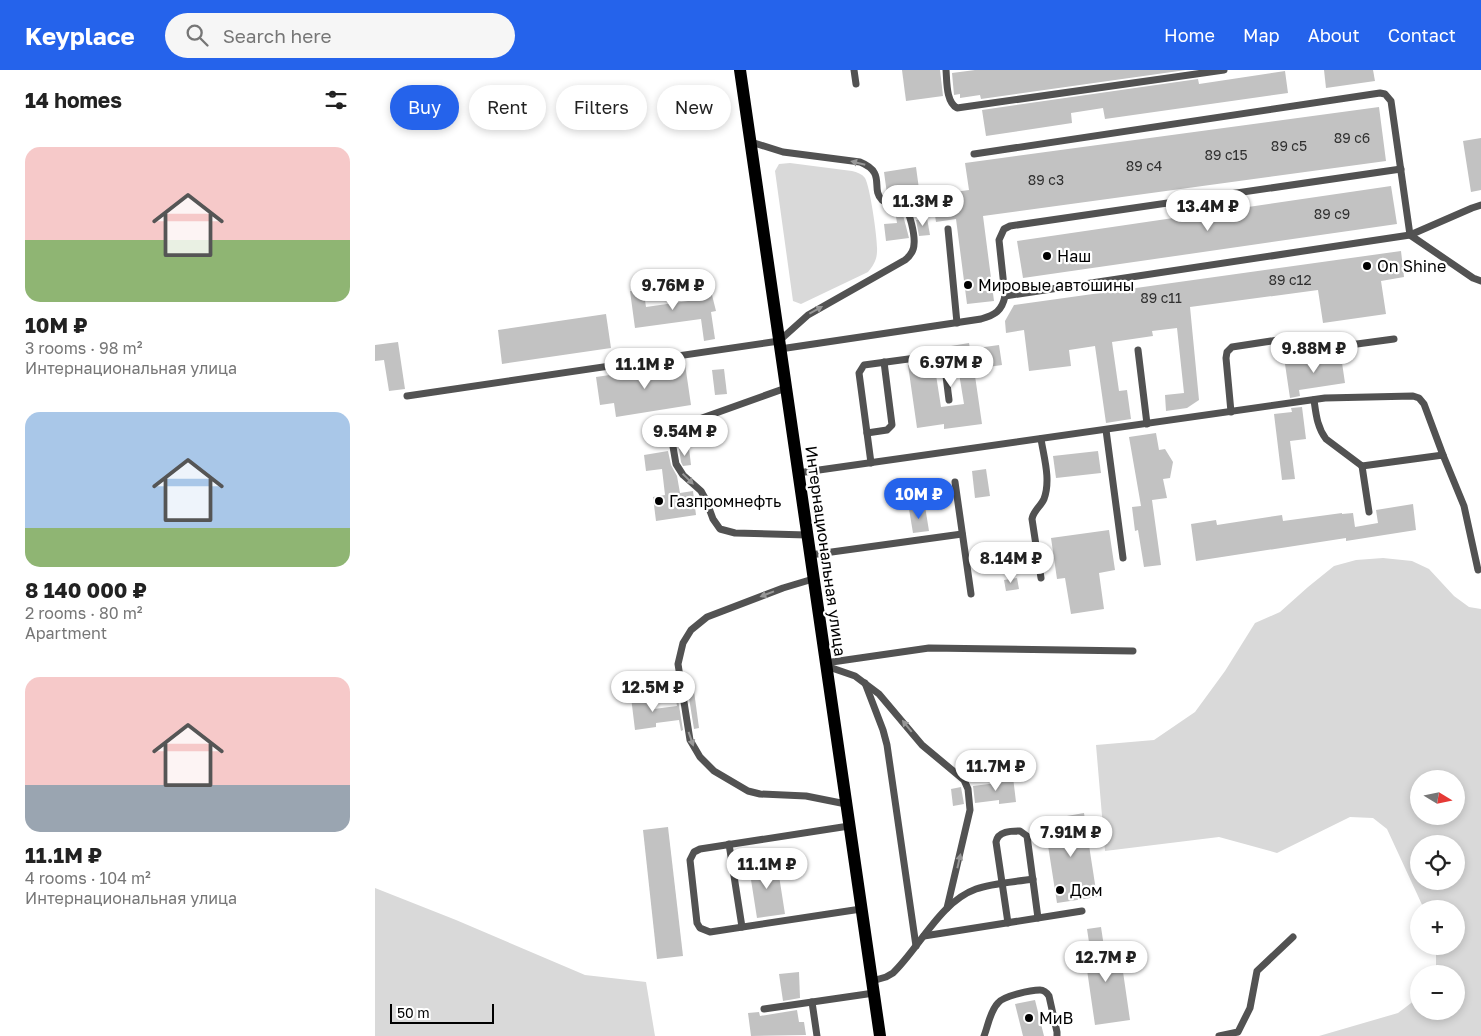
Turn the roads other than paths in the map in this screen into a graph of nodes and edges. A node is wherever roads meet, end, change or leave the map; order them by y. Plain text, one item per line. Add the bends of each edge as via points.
1 (740, 70) edge
2 (854, 70) edge
3 (946, 70) edge
4 (1224, 70) edge
5 (856, 84) dead end
6 (751, 142) junction
7 (974, 154) dead end
8 (1401, 169) junction
9 (1481, 205) edge
10 (948, 229) dead end
11 (1410, 235) junction
12 (1481, 281) edge
13 (1005, 296) junction
14 (957, 323) junction
15 (1394, 339) dead end
16 (780, 345) junction
17 (1139, 350) dead end
18 (884, 362) junction
19 (786, 388) junction
20 (407, 396) dead end
21 (949, 400) dead end
22 (1315, 400) junction
23 (1231, 412) junction
24 (1147, 424) junction
25 (1106, 430) junction
26 (867, 433) junction
27 (1041, 439) junction
28 (1443, 455) junction
29 (871, 463) junction
30 (1363, 466) junction
31 (798, 473) junction
32 (955, 482) dead end
33 (1369, 512) dead end
34 (962, 534) junction
35 (807, 535) junction
36 (809, 555) junction
37 (1123, 558) dead end
38 (1478, 570) dead end
39 (1041, 578) dead end
40 (813, 579) junction
41 (971, 594) dead end
42 (1133, 652) dead end
43 (826, 664) junction
44 (865, 682) junction
45 (846, 804) junction
46 (849, 826) junction
47 (729, 844) junction
48 (1033, 879) junction
49 (1002, 884) junction
50 (947, 908) junction
51 (861, 909) junction
52 (1082, 911) dead end
53 (1038, 918) junction
54 (1008, 922) junction
55 (742, 927) junction
56 (925, 936) junction
57 (1293, 937) dead end
58 (916, 946) junction
59 (873, 987) junction
60 (812, 1002) junction
61 (764, 1009) dead end
62 (817, 1036) edge
63 (880, 1036) edge
64 (984, 1036) edge
65 (1057, 1036) edge
66 (1219, 1036) edge

1 - 6 main road, Интернациональная улица
2 - 5 lane
3 - 4 lane via 950,100 957,108
6 - 16 main road, Интернациональная улица
16 -> 6 lane via 808,315 905,260 915,243 909,212 904,207 882,200 875,172 869,166 860,162 783,152
7 - 8 lane via 1380,93 1391,101
8 - 11 lane
8 - 13 lane via 1010,226 1003,229 999,240
9 - 11 lane
10 - 14 lane
11 - 12 lane
11 - 13 lane
13 - 14 lane via 1002,307 991,316
14 - 16 lane
15 - 23 lane via 1342,346 1278,340 1232,346 1226,358
16 - 19 main road, Интернациональная улица
16 - 20 lane
17 - 24 lane
18 - 21 lane via 933,355 942,357
18 - 26 lane via 864,366 859,373
18 - 26 lane via 892,425 887,430
19 - 31 main road, Интернациональная улица
19 -> 35 lane via 687,424 677,431 672,441 676,464 701,491 720,529 735,533
22 - 23 lane
22 - 28 lane via 1419,398
22 - 30 lane via 1321,433
23 - 24 lane
24 - 25 lane
25 - 27 lane
25 - 37 lane
26 - 29 lane
27 - 29 lane
27 - 39 lane via 1047,485 1032,519
28 - 30 lane
28 - 38 lane via 1464,506
29 - 31 lane
30 - 33 lane
31 - 35 main road, Интернациональная улица
32 - 34 lane
34 - 36 lane
34 - 41 lane
35 - 36 main road, Интернациональная улица
36 - 40 main road, Интернациональная улица
40 - 43 main road, Интернациональная улица
40 -> 45 lane via 707,618 691,630 683,643 678,664 690,740 714,771 748,791 806,796
42 - 43 lane via 929,648
43 - 44 lane
43 - 45 main road, Интернациональная улица
50 -> 44 lane via 970,810 968,789 964,780 922,745
44 - 58 lane via 887,745
45 - 46 main road, Интернациональная улица
46 - 47 lane
46 - 51 main road, Интернациональная улица
47 - 55 lane
47 - 55 lane via 700,849 692,854 697,923 710,932
48 - 49 lane
48 - 49 lane via 1027,836 1020,831 1003,833 996,842
48 - 53 lane
49 - 50 lane via 977,888
49 - 54 lane
50 - 56 lane
51 - 55 lane
51 - 59 main road, Интернациональная улица
52 - 53 lane
53 - 54 lane
54 - 56 lane
56 - 58 lane
57 - 66 lane via 1257,971 1249,1008 1238,1032
58 - 59 lane via 893,973
59 - 60 lane
59 - 63 main road, Интернациональная улица
60 - 61 lane
60 - 62 lane
64 - 65 lane via 999,1001 1040,990 1049,996

